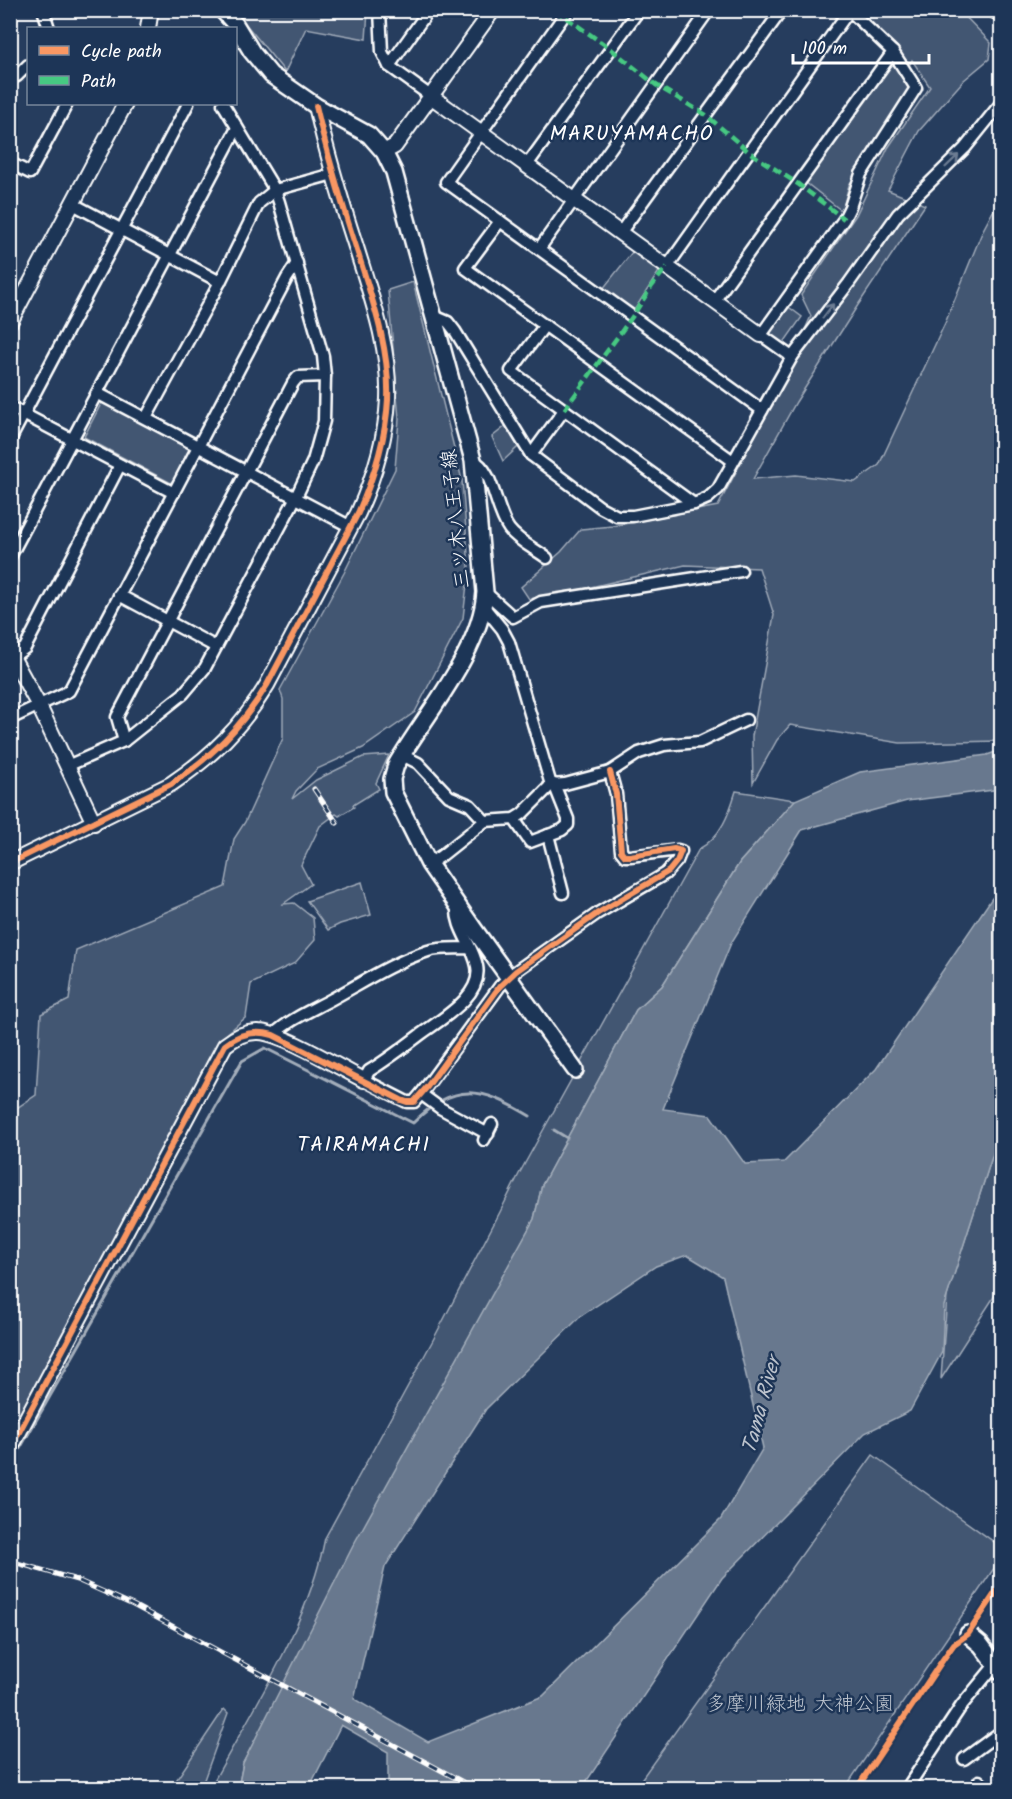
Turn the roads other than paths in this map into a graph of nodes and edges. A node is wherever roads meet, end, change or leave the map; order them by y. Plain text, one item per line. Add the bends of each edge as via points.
1 (43, 10) edge
2 (151, 10) edge
3 (222, 10) edge
4 (380, 10) edge
5 (429, 10) edge
6 (494, 10) edge
7 (568, 10) edge
8 (639, 10) edge
9 (709, 10) edge
10 (782, 10) edge
11 (849, 11) edge
12 (49, 27) edge
13 (148, 27) edge
14 (237, 27) edge
15 (237, 27) edge
16 (893, 52) junction
17 (27, 66) edge
18 (389, 66) junction
19 (13, 74) edge
20 (432, 97) junction
21 (1002, 102) edge
22 (66, 105) edge
23 (124, 105) edge
24 (187, 105) edge
25 (224, 105) edge
26 (316, 106) junction
27 (237, 128) junction
28 (481, 132) junction
29 (384, 152) junction
30 (10, 163) edge
31 (527, 165) junction
32 (333, 174) junction
33 (275, 190) junction
34 (574, 200) junction
35 (73, 204) junction
36 (500, 221) junction
37 (121, 230) junction
38 (620, 233) junction
39 (539, 249) junction
40 (170, 256) junction
41 (297, 263) junction
42 (667, 267) junction
43 (220, 282) junction
44 (714, 301) junction
45 (434, 316) junction
46 (10, 322) edge
47 (545, 325) junction
48 (760, 335) junction
49 (792, 357) junction
50 (325, 376) junction
51 (97, 393) junction
52 (10, 407) edge
53 (564, 410) junction
54 (762, 410) junction
55 (24, 414) junction
56 (146, 418) junction
57 (10, 440) edge
58 (72, 440) junction
59 (198, 446) junction
60 (531, 455) junction
61 (472, 460) junction
62 (733, 461) junction
63 (120, 465) junction
64 (247, 471) junction
65 (174, 493) junction
66 (296, 497) junction
67 (694, 504) junction
68 (351, 527) junction
69 (10, 557) edge
70 (547, 558) dead end
71 (741, 571) dead end
72 (119, 595) junction
73 (485, 599) junction
74 (168, 621) junction
75 (216, 647) junction
76 (12, 655) edge
77 (39, 706) junction
78 (10, 719) edge
79 (746, 720) dead end
80 (124, 741) junction
81 (402, 755) junction
82 (67, 766) junction
83 (610, 772) junction
84 (552, 784) junction
85 (514, 819) junction
86 (485, 821) junction
87 (94, 823) junction
88 (548, 835) junction
89 (10, 862) edge
90 (429, 864) junction
91 (563, 893) dead end
92 (457, 905) junction
93 (470, 948) junction
94 (508, 978) junction
95 (273, 1035) junction
96 (575, 1070) dead end
97 (364, 1080) junction
98 (424, 1097) junction
99 (488, 1133) dead end
100 (10, 1449) edge
101 (968, 1634) dead end
102 (999, 1664) edge
103 (1002, 1731) edge
104 (964, 1759) dead end
105 (907, 1788) edge

1 - 12 street
2 - 13 street
3 - 14 main road, 三ツ木八王子線
4 - 18 street via 382,52
5 - 18 street
6 - 20 street
7 - 28 street
8 - 31 street
9 - 34 street
10 - 38 street
11 - 16 street
11 - 42 street
15 - 26 main road, 三ツ木八王子線 via 271,75
16 - 44 street
16 - 48 street via 916,88 861,174 844,219
17 - 19 street
18 - 20 street
20 - 28 street
20 - 29 street via 395,146
49 -> 21 street via 898,214 965,148
22 - 30 street via 30,173
23 - 35 street
24 - 37 street
25 - 27 street
26 - 29 main road, 三ツ木八王子線 via 369,135
26 - 32 street
27 - 33 street
27 - 40 street
28 - 31 street
28 - 36 street via 446,182
29 - 45 main road, 三ツ木八王子線
31 - 34 street
32 - 33 street
32 - 68 street via 378,316 387,376 388,399 380,453
33 - 41 street
33 - 43 street via 259,203
34 - 38 street
34 - 39 street
35 - 37 street
35 - 46 street
36 - 39 street
36 - 47 street via 465,268
37 - 40 street
37 - 55 street
38 - 42 street
39 - 54 street
40 - 43 street
40 - 51 street
41 - 50 street via 320,340
41 - 59 street
42 - 44 street
43 - 56 street
44 - 48 street
45 - 60 street via 448,322 455,331
45 - 61 main road, 三ツ木八王子線
47 - 53 street via 511,371
47 - 62 street
48 - 49 street
49 - 54 street
50 - 64 street via 298,377 293,383
50 - 66 street via 324,422 313,461
51 - 56 street
51 - 58 street
52 - 55 street
53 - 60 street
53 - 67 street
54 - 62 street
55 - 57 street
55 - 58 street
56 - 59 street
58 - 63 street
58 - 69 street
59 - 64 street
59 - 65 street
60 - 67 street via 617,516
61 - 70 street via 484,469 511,532
61 - 73 main road, 三ツ木八王子線
62 - 67 street via 718,489
63 - 65 street
63 - 76 street via 25,648
64 - 66 street
64 - 74 street
65 - 72 street
66 - 68 street
66 - 75 street
68 - 87 street via 267,685 234,732 207,759 171,784
71 - 73 street via 541,602 513,617
72 - 74 street
72 - 77 street via 69,691
73 - 81 main road, 三ツ木八王子線 via 475,634
73 - 84 street via 509,642
74 - 75 street
74 - 80 street via 117,717
75 - 80 street via 205,668 183,693
76 - 77 street
77 - 78 street
77 - 82 street
79 - 83 street via 700,742 664,745 639,753
80 - 82 street
81 - 86 street via 417,763 449,796 470,805
81 - 90 main road, 三ツ木八王子線 via 392,779 393,792
82 - 87 street
83 - 84 street
83 - 94 street via 621,851 625,856 674,849 681,851 680,857 665,874 598,913
84 - 85 street
84 - 88 street via 568,825
85 - 86 street
85 - 88 street via 530,842
86 - 90 street
87 - 89 street
88 - 91 street
90 - 92 main road, 三ツ木八王子線
92 - 93 street via 456,915
92 - 94 main road, 三ツ木八王子線
93 - 95 street via 423,953 298,1017
93 - 97 street via 477,971 469,994 447,1016 369,1071
94 - 96 main road, 三ツ木八王子線
94 - 98 street
95 - 97 street
95 - 100 street via 240,1035 221,1051
97 - 98 street via 407,1102
98 - 99 street
101 - 102 main road
102 - 105 street via 962,1705
103 - 104 street

